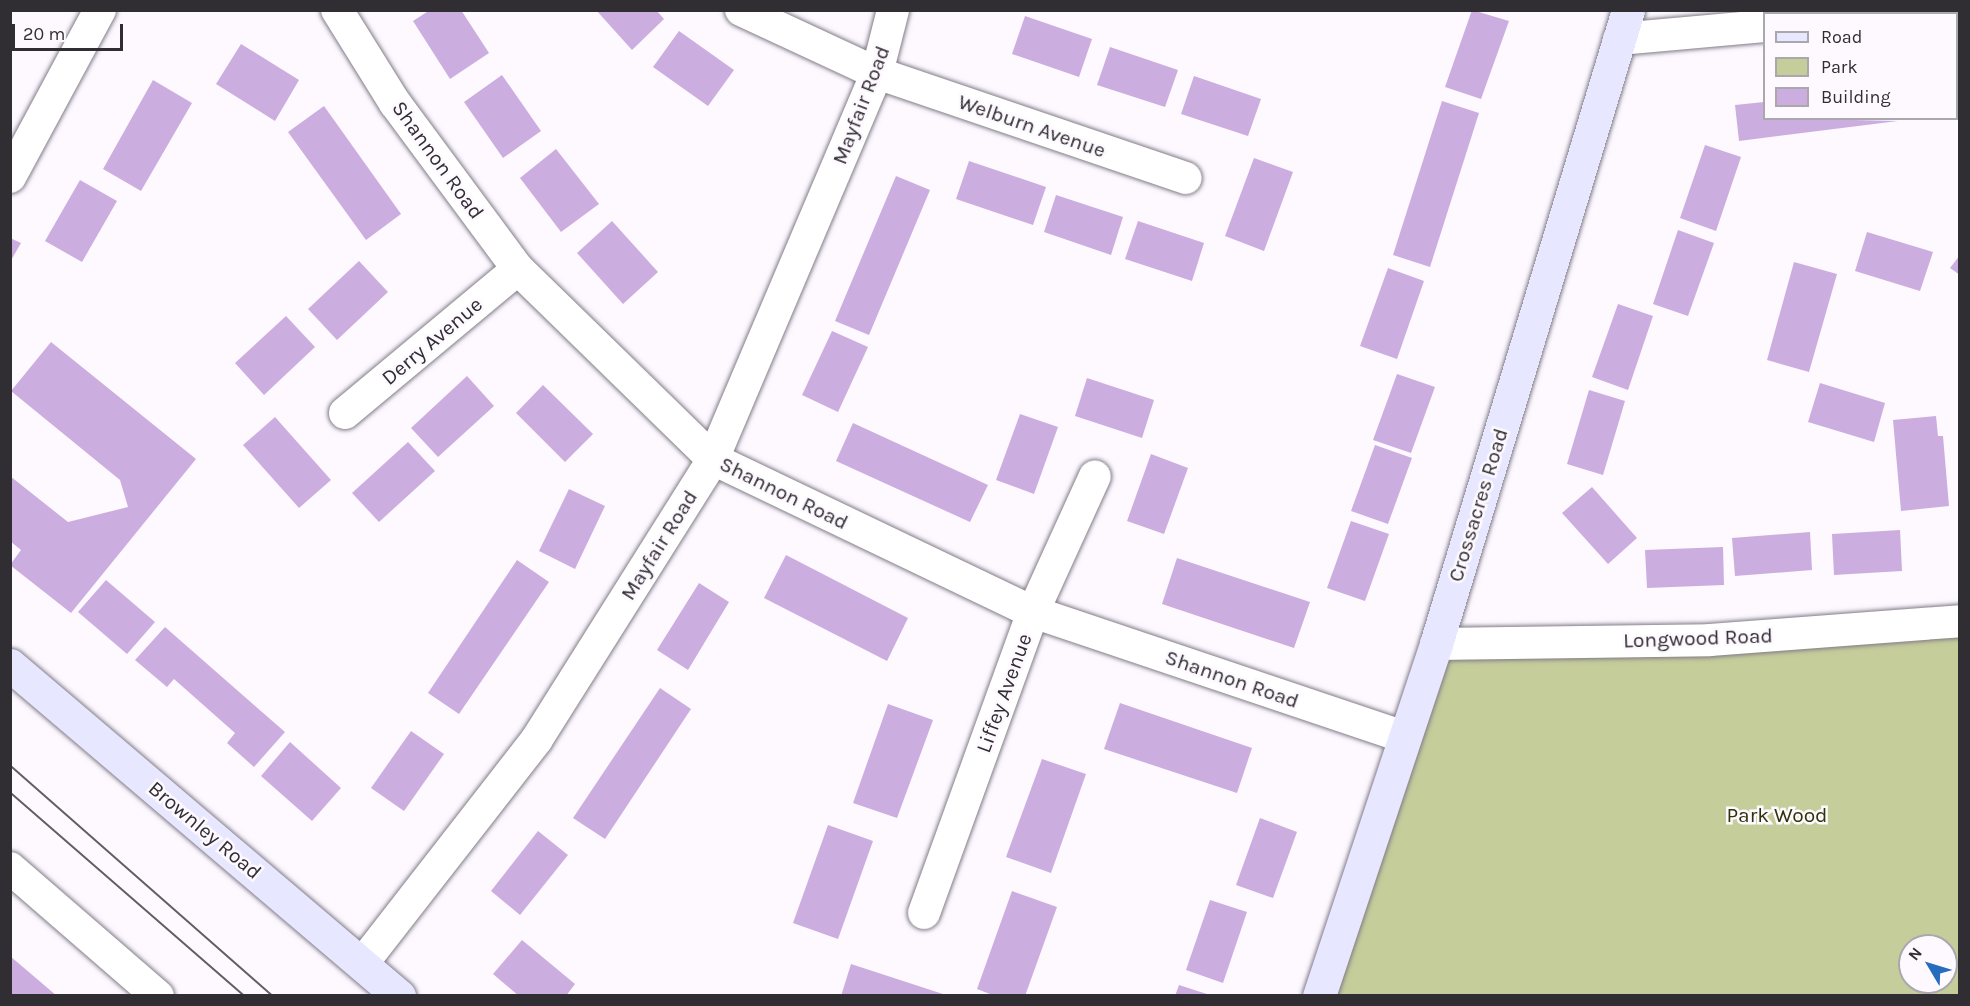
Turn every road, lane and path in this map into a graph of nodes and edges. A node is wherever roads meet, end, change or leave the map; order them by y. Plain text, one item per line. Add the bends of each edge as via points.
1 (100, 10) edge
2 (337, 10) edge
3 (741, 10) edge
4 (893, 10) edge
5 (1623, 25) edge
6 (1763, 27) edge
7 (877, 73) junction
8 (10, 177) edge
9 (1186, 178) dead end
10 (518, 269) junction
11 (345, 413) dead end
12 (713, 459) junction
13 (1095, 476) dead end
14 (1033, 612) junction
15 (1959, 621) edge
16 (1436, 644) junction
17 (10, 665) edge
18 (1404, 737) junction
19 (10, 868) edge
20 (924, 914) dead end
21 (362, 964) junction
22 (158, 996) edge
23 (399, 996) edge
24 (1319, 996) edge

1 - 8 street
2 - 10 street, Shannon Road via 395,103
3 - 7 street, Welburn Avenue
4 - 7 street, Mayfair Road
5 - 6 street
5 - 16 street, Crossacres Road
7 - 9 street, Welburn Avenue
7 - 12 street, Mayfair Road
10 - 11 street, Derry Avenue
10 - 12 street, Shannon Road
12 - 14 street, Shannon Road
12 - 21 street, Mayfair Road via 537,739
13 - 14 street, Liffey Avenue
14 - 18 street, Shannon Road
14 - 20 street, Liffey Avenue
15 - 16 street, Longwood Road via 1710,640
16 - 18 street, Crossacres Road
17 - 21 street, Brownley Road
18 - 24 street, Crossacres Road
19 - 22 street
21 - 23 street, Brownley Road

